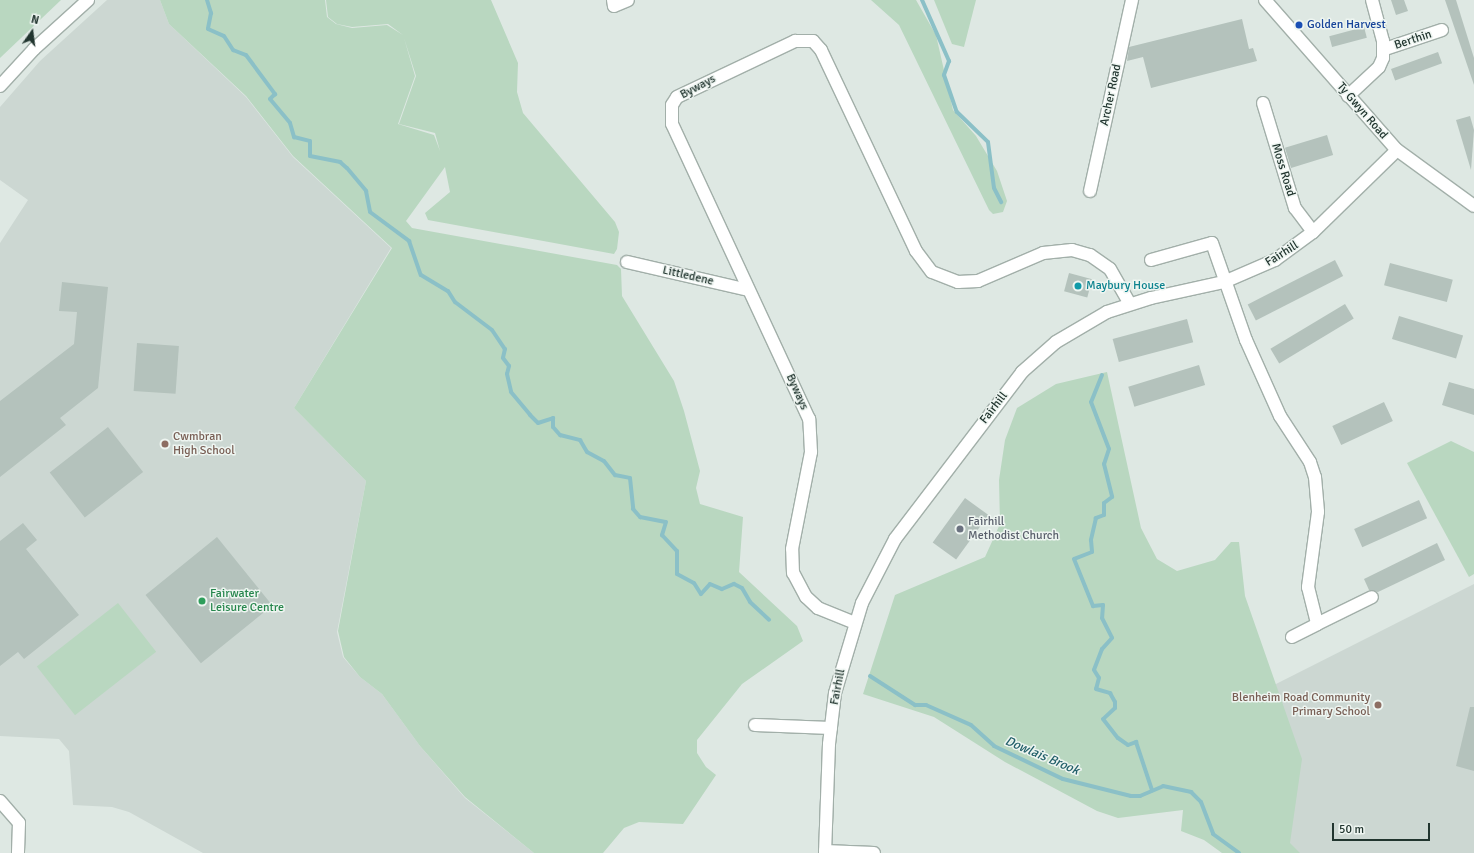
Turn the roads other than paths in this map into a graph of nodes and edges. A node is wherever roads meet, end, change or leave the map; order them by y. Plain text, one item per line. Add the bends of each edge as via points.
1 (88, 0) edge
2 (613, 0) edge
3 (628, 0) edge
4 (1132, 0) edge
5 (1265, 0) edge
6 (1372, 0) edge
7 (1442, 30) dead end
8 (1385, 49) junction
9 (0, 86) edge
10 (1348, 96) junction
11 (1263, 103) dead end
12 (1397, 150) junction
13 (1090, 191) dead end
14 (1474, 206) edge
15 (1313, 232) junction
16 (1151, 260) dead end
17 (627, 262) dead end
18 (1224, 282) junction
19 (748, 290) junction
20 (1130, 304) junction
21 (1372, 597) dead end
22 (855, 623) junction
23 (1317, 624) junction
24 (1292, 637) dead end
25 (756, 725) dead end
26 (831, 728) junction
27 (0, 801) edge
28 (825, 852) edge
29 (18, 853) edge
30 (874, 853) edge

1 - 9 street
2 - 3 street via 614,6
4 - 13 street, Archer Road
5 - 10 street, Ty Gwyn Road
6 - 8 street, Berthin
7 - 8 street, Berthin
8 - 10 street, Berthin via 1379,67
10 - 12 street, Ty Gwyn Road
11 - 15 street, Moss Road via 1295,208
12 - 14 street, Ty Gwyn Road
12 - 15 street, Fairhill
15 - 18 street, Fairhill via 1275,260
16 - 18 street via 1212,242
17 - 19 street, Littledene
18 - 20 street, Fairhill
18 - 23 street via 1280,416 1310,462 1315,477 1318,512 1308,587
19 - 20 street, Byways via 672,124 672,105 677,97 697,86 803,39 812,42 821,50 916,251 932,272 958,282 978,281 1043,253 1072,250 1090,255 1110,269
19 - 22 street, Byways via 809,419 812,434 792,549 793,573 806,597 818,608
20 - 22 street, Fairhill via 1071,332 1022,372 895,539 878,569
21 - 23 street
22 - 26 street, Fairhill via 835,693
23 - 24 street
25 - 26 street
26 - 28 street, Fairhill
27 - 29 street via 19,823
28 - 30 street

